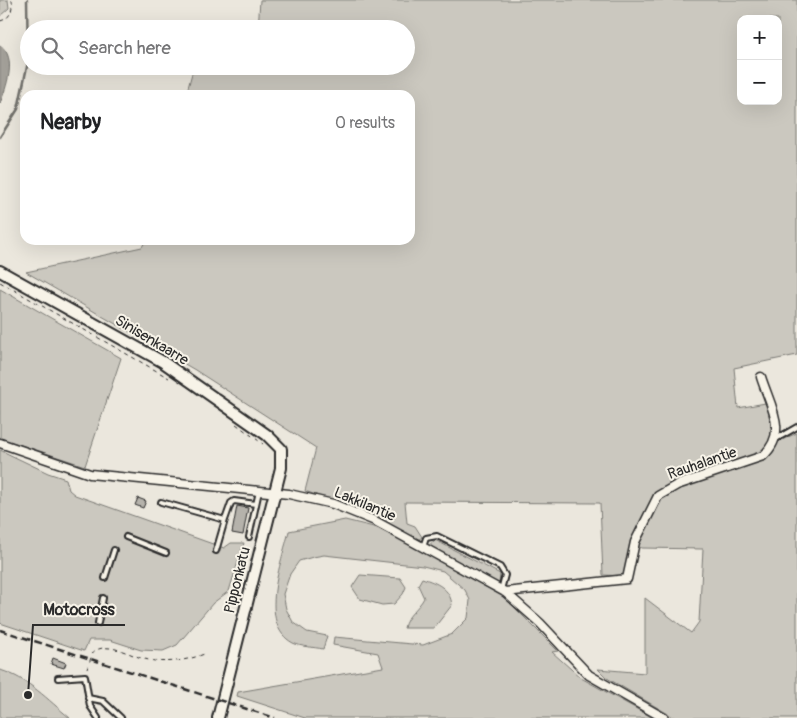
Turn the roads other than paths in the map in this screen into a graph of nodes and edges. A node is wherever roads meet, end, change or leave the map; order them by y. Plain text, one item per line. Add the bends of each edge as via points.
1 (0, 270) edge
2 (761, 378) dead end
3 (797, 427) edge
4 (776, 439) junction
5 (0, 444) edge
6 (281, 448) joint
7 (259, 491) junction
8 (275, 492) junction
9 (161, 502) dead end
10 (256, 504) junction
11 (225, 520) junction
12 (126, 537) dead end
13 (249, 537) dead end
14 (423, 547) junction
15 (114, 550) dead end
16 (216, 551) dead end
17 (166, 553) dead end
18 (105, 578) dead end
19 (503, 591) junction
20 (102, 598) dead end
21 (98, 623) dead end
22 (58, 678) dead end
23 (88, 698) junction
24 (98, 718) edge
25 (122, 718) edge
26 (218, 718) edge
27 (664, 718) edge

1 - 6 street, Sinisenkaarre via 163,362
2 - 4 street via 777,426
3 - 4 lane
4 - 19 street, Rauhalantie via 763,456 677,484 658,496 635,542 628,580
5 - 7 street, Lakkilantie via 90,474
6 - 8 street, Pipponkatu via 282,461
7 - 8 street, Lakkilantie
7 - 10 lane
8 - 14 street, Lakkilantie via 333,504 376,521
8 - 26 street, Pipponkatu
9 - 11 lane
10 - 11 lane via 234,501
10 - 13 lane
11 - 16 lane
12 - 17 lane
14 - 19 street, Lakkilantie
14 - 19 lane via 426,538 437,536 500,567 505,574
15 - 18 lane
19 - 27 street, Lakkilantie via 540,623 589,675
20 - 21 lane
22 - 23 lane via 85,676
23 - 24 lane
23 - 25 lane via 103,700

